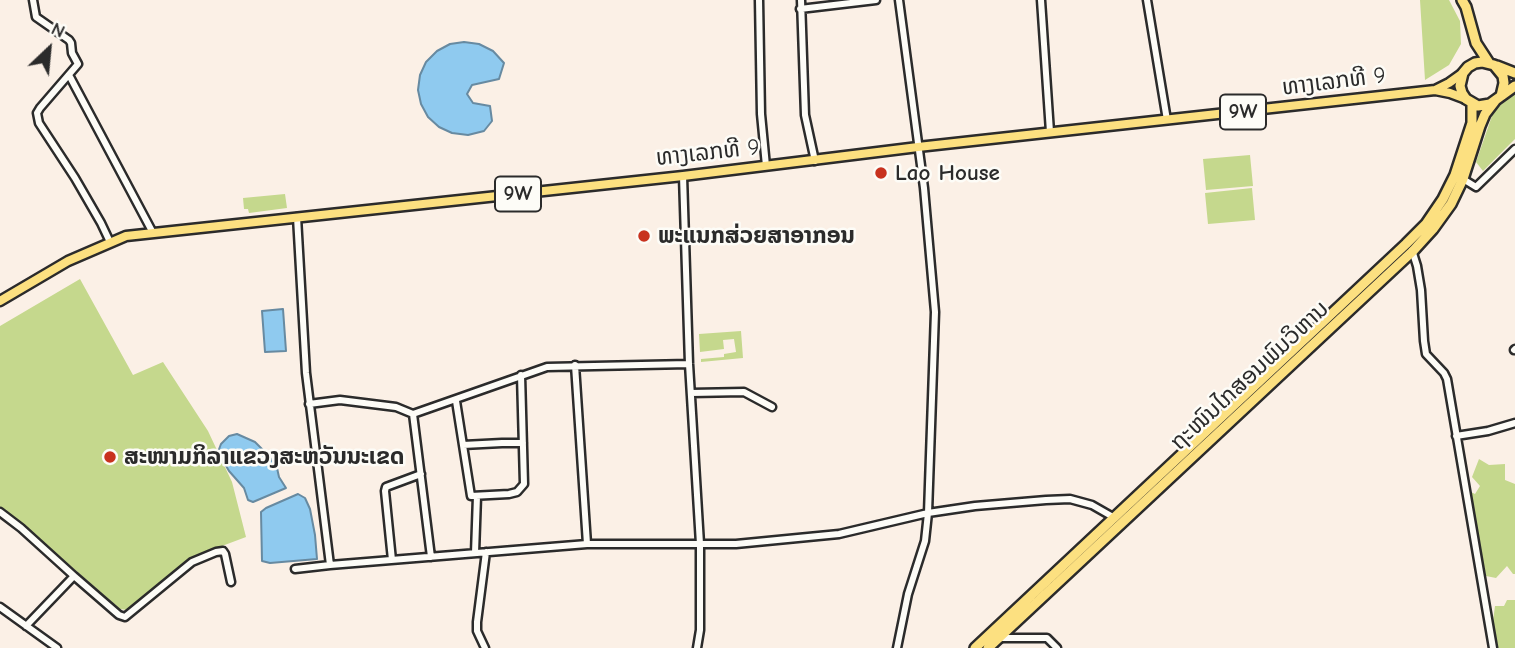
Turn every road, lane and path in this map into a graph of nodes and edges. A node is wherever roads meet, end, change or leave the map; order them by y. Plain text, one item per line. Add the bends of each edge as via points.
1 (33, 0) edge
2 (760, 0) edge
3 (800, 0) edge
4 (876, 0) edge
5 (899, 0) edge
6 (1041, 0) edge
7 (1147, 0) edge
8 (1462, 0) edge
9 (800, 9) junction
10 (1476, 43) junction
11 (1492, 64) junction
12 (1465, 70) junction
13 (1515, 73) edge
14 (69, 75) junction
15 (1515, 86) edge
16 (1435, 90) junction
17 (1498, 99) junction
18 (1469, 101) junction
19 (1167, 120) junction
20 (1050, 132) junction
21 (918, 147) junction
22 (1515, 149) edge
23 (815, 161) junction
24 (766, 166) junction
25 (683, 176) junction
26 (1463, 179) junction
27 (297, 218) junction
28 (153, 233) junction
29 (110, 242) junction
30 (1410, 248) junction
31 (0, 301) edge
32 (689, 364) junction
33 (575, 365) junction
34 (521, 375) junction
35 (691, 393) junction
36 (456, 401) junction
37 (309, 404) junction
38 (772, 407) dead end
39 (414, 414) junction
40 (1515, 423) edge
41 (1457, 436) junction
42 (523, 443) junction
43 (463, 445) junction
44 (421, 474) junction
45 (477, 496) junction
46 (0, 512) edge
47 (928, 513) junction
48 (1114, 517) junction
49 (587, 544) junction
50 (700, 544) junction
51 (486, 552) junction
52 (475, 553) junction
53 (430, 557) junction
54 (392, 560) junction
55 (330, 565) junction
56 (295, 569) dead end
57 (74, 576) junction
58 (231, 582) dead end
59 (0, 607) edge
60 (26, 626) junction
61 (999, 638) junction
62 (57, 648) edge
63 (485, 648) edge
64 (697, 648) edge
65 (897, 648) edge
66 (975, 648) edge
67 (988, 648) edge
68 (1057, 648) edge
69 (1493, 648) edge

1 - 14 street via 36,18 71,43 78,64
2 - 24 street
3 - 9 street
4 - 9 street
5 - 21 street
6 - 20 street
7 - 19 street
8 - 10 highway
9 - 23 street via 805,115
10 - 11 highway
10 - 12 highway
11 - 12 highway via 1482,62
11 - 13 highway
11 - 17 highway via 1504,83
12 - 16 main road, ທາງເລກທີ 9
12 - 18 highway via 1460,86
14 - 28 street
14 - 29 street via 37,117
15 - 17 highway
16 - 18 main road, ທາງເລກທີ 9
16 - 19 main road, ທາງເລກທີ 9 / 9W
17 - 18 highway via 1484,106
17 - 26 highway, ຖະໜົນໄກສອນພົມວິຫານ via 1485,114
18 - 30 highway, ຖະໜົນໄກສອນພົມວິຫານ via 1472,123 1455,175
19 - 20 main road, ທາງເລກທີ 9 / 9W
20 - 21 main road, ທາງເລກທີ 9 / 9W
21 - 23 main road, ທາງເລກທີ 9 / 9W
21 - 47 street via 935,312
22 - 26 street via 1476,187
23 - 24 main road, ທາງເລກທີ 9 / 9W
24 - 25 main road, ທາງເລກທີ 9 / 9W
25 - 27 main road, ທາງເລກທີ 9 / 9W
25 - 32 street
26 - 30 highway, ຖະໜົນໄກສອນພົມວິຫານ via 1433,229
27 - 28 main road, ທາງເລກທີ 9 / 9W
27 - 37 street
28 - 29 main road, ທາງເລກທີ 9 / 9W
29 - 31 main road, ທາງເລກທີ 9 / 9W
30 - 41 street via 1421,290 1426,355 1447,379
30 - 48 highway, ຖະໜົນໄກສອນພົມວິຫານ
30 - 61 highway, ຖະໜົນໄກສອນພົມວິຫານ
32 - 33 street
32 - 35 street
33 - 34 street
33 - 49 street
34 - 36 street
34 - 42 street
35 - 38 street via 744,392
35 - 50 street
36 - 39 street
36 - 43 street
37 - 39 street via 340,400 396,407
37 - 55 street
39 - 44 street
40 - 41 street
41 - 69 street
42 - 43 street
42 - 45 street via 524,484 517,492
43 - 45 street via 471,496
44 - 53 street
44 - 54 street via 386,487
45 - 52 street
46 - 57 street
47 - 48 street via 1070,499
47 - 50 street via 839,534
47 - 65 street
48 - 66 highway, ຖະໜົນໄກສອນພົມວິຫານ
49 - 50 street
49 - 51 street
50 - 64 street
51 - 52 street
51 - 63 street via 477,622
52 - 53 street
53 - 54 street
54 - 55 street
55 - 56 street
57 - 58 street via 125,617 192,562 216,552 225,554
57 - 60 street
59 - 60 street
60 - 62 street
61 - 67 highway, ຖະໜົນໄກສອນພົມວິຫານ
61 - 68 street via 1047,638

